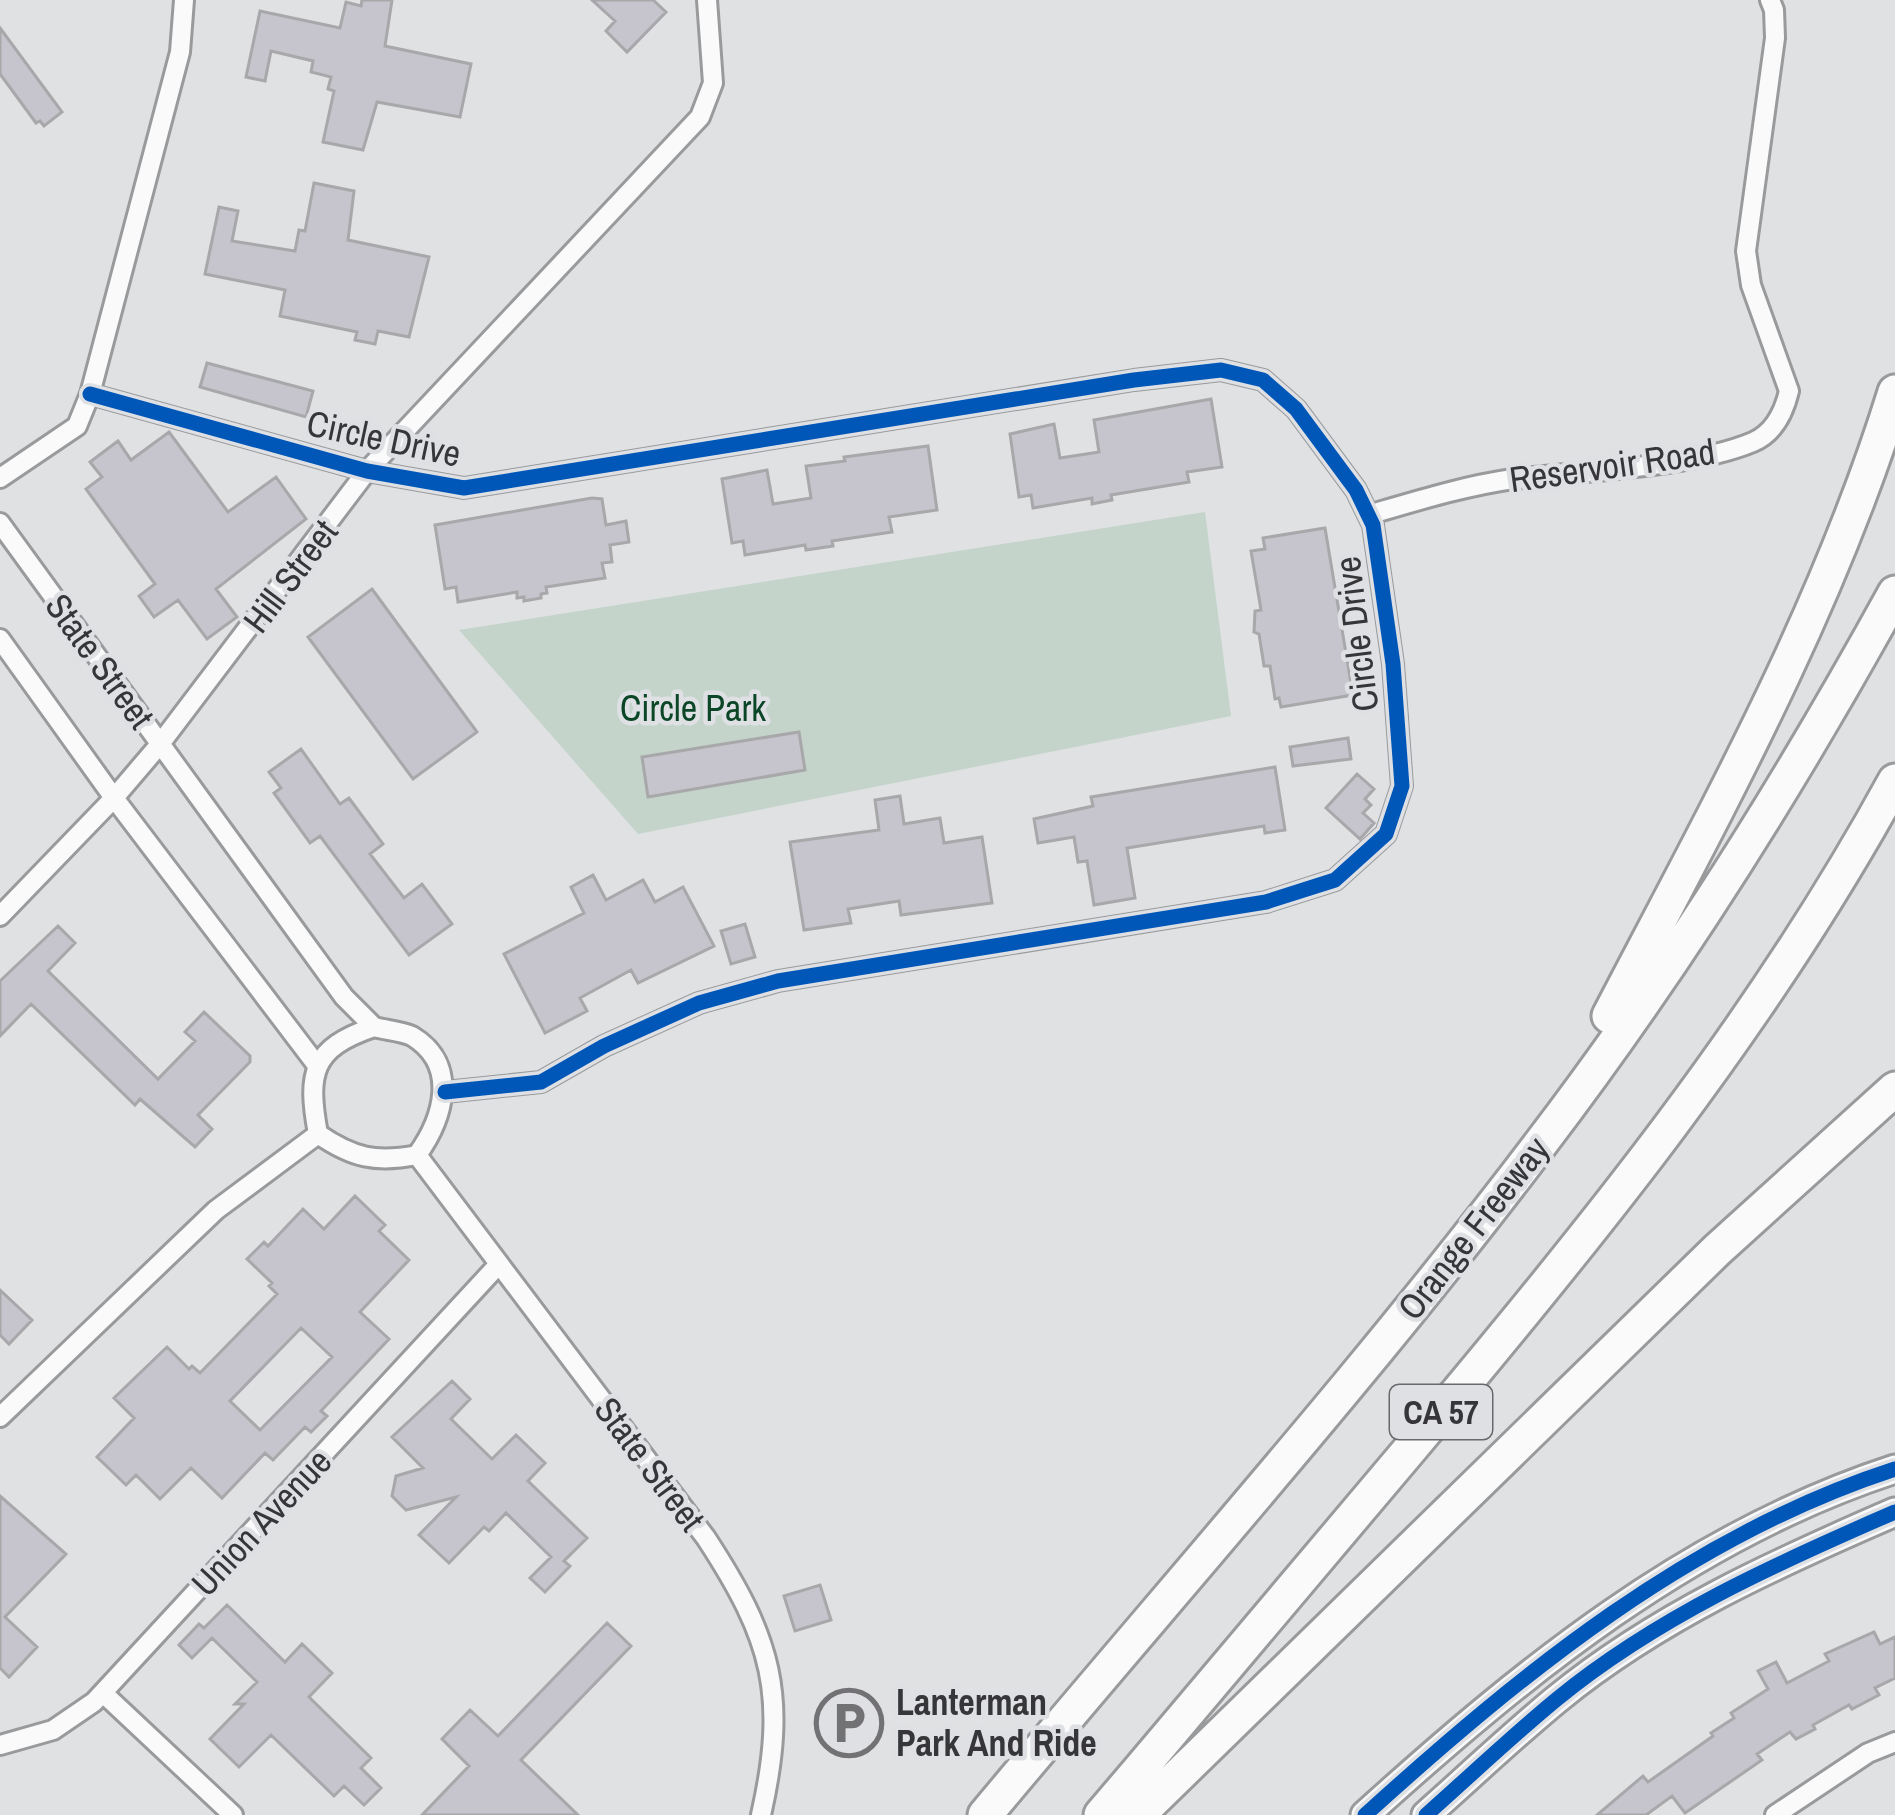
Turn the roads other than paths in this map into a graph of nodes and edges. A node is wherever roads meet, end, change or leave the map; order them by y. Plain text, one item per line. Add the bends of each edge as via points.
1 (184, 0) edge
2 (707, 0) edge
3 (1770, 0) edge
4 (1895, 392) edge
5 (90, 394) junction
6 (368, 471) junction
7 (0, 478) edge
8 (1368, 515) junction
9 (0, 523) edge
10 (1895, 593) edge
11 (0, 639) edge
12 (160, 744) junction
13 (1895, 781) edge
14 (114, 798) junction
15 (0, 916) edge
16 (374, 1027) junction
17 (316, 1064) junction
18 (1895, 1089) edge
19 (445, 1092) junction
20 (318, 1134) junction
21 (1543, 1141) junction
22 (417, 1155) junction
23 (499, 1264) junction
24 (2, 1412) edge
25 (1895, 1469) edge
26 (1895, 1512) edge
27 (103, 1693) junction
28 (1895, 1742) edge
29 (0, 1745) edge
30 (233, 1815) edge
31 (761, 1815) edge
32 (985, 1815) edge
33 (1101, 1815) edge
34 (1138, 1815) edge
35 (1366, 1815) edge
36 (1426, 1815) edge
37 (1775, 1815) edge

1 - 5 street via 180,52
2 - 6 street, Hill Street via 713,83 700,117
3 - 8 street, Reservoir Road via 1775,38 1746,251 1789,392 1772,429 1754,442 1688,458 1506,480
4 - 21 highway via 1870,472 1772,704
5 - 6 street, Circle Drive
5 - 7 street via 77,426
6 - 8 street, Circle Drive via 464,488 1222,370 1263,380 1296,409
6 - 12 street, Hill Street
8 - 19 street, Circle Drive via 1393,664 1402,786 1386,835 1335,880 1266,902 778,981 699,1003 542,1082
9 - 12 street, State Street
10 - 21 highway, Orange Freeway / CA 57 via 1718,890
11 - 14 street, State Street
12 - 14 street, Hill Street
12 - 16 street, State Street
13 - 33 highway, CA 57 via 1762,995 1576,1253
14 - 15 street, Hill Street
14 - 17 street, State Street
16 - 17 street via 343,1038
16 - 19 street via 411,1036 437,1061
17 - 20 street
18 - 34 highway via 1717,1250
19 - 22 street via 437,1128
20 - 22 street via 350,1155
20 - 24 street via 216,1210
21 - 32 highway, Orange Freeway / CA 57
22 - 23 street, State Street
23 - 27 street, Union Avenue
23 - 31 street, State Street via 746,1599 770,1665 774,1758
25 - 35 main road via 1733,1540 1613,1609
26 - 36 main road via 1676,1618 1560,1696
27 - 29 street, Union Avenue via 53,1730
27 - 30 street
28 - 37 street

